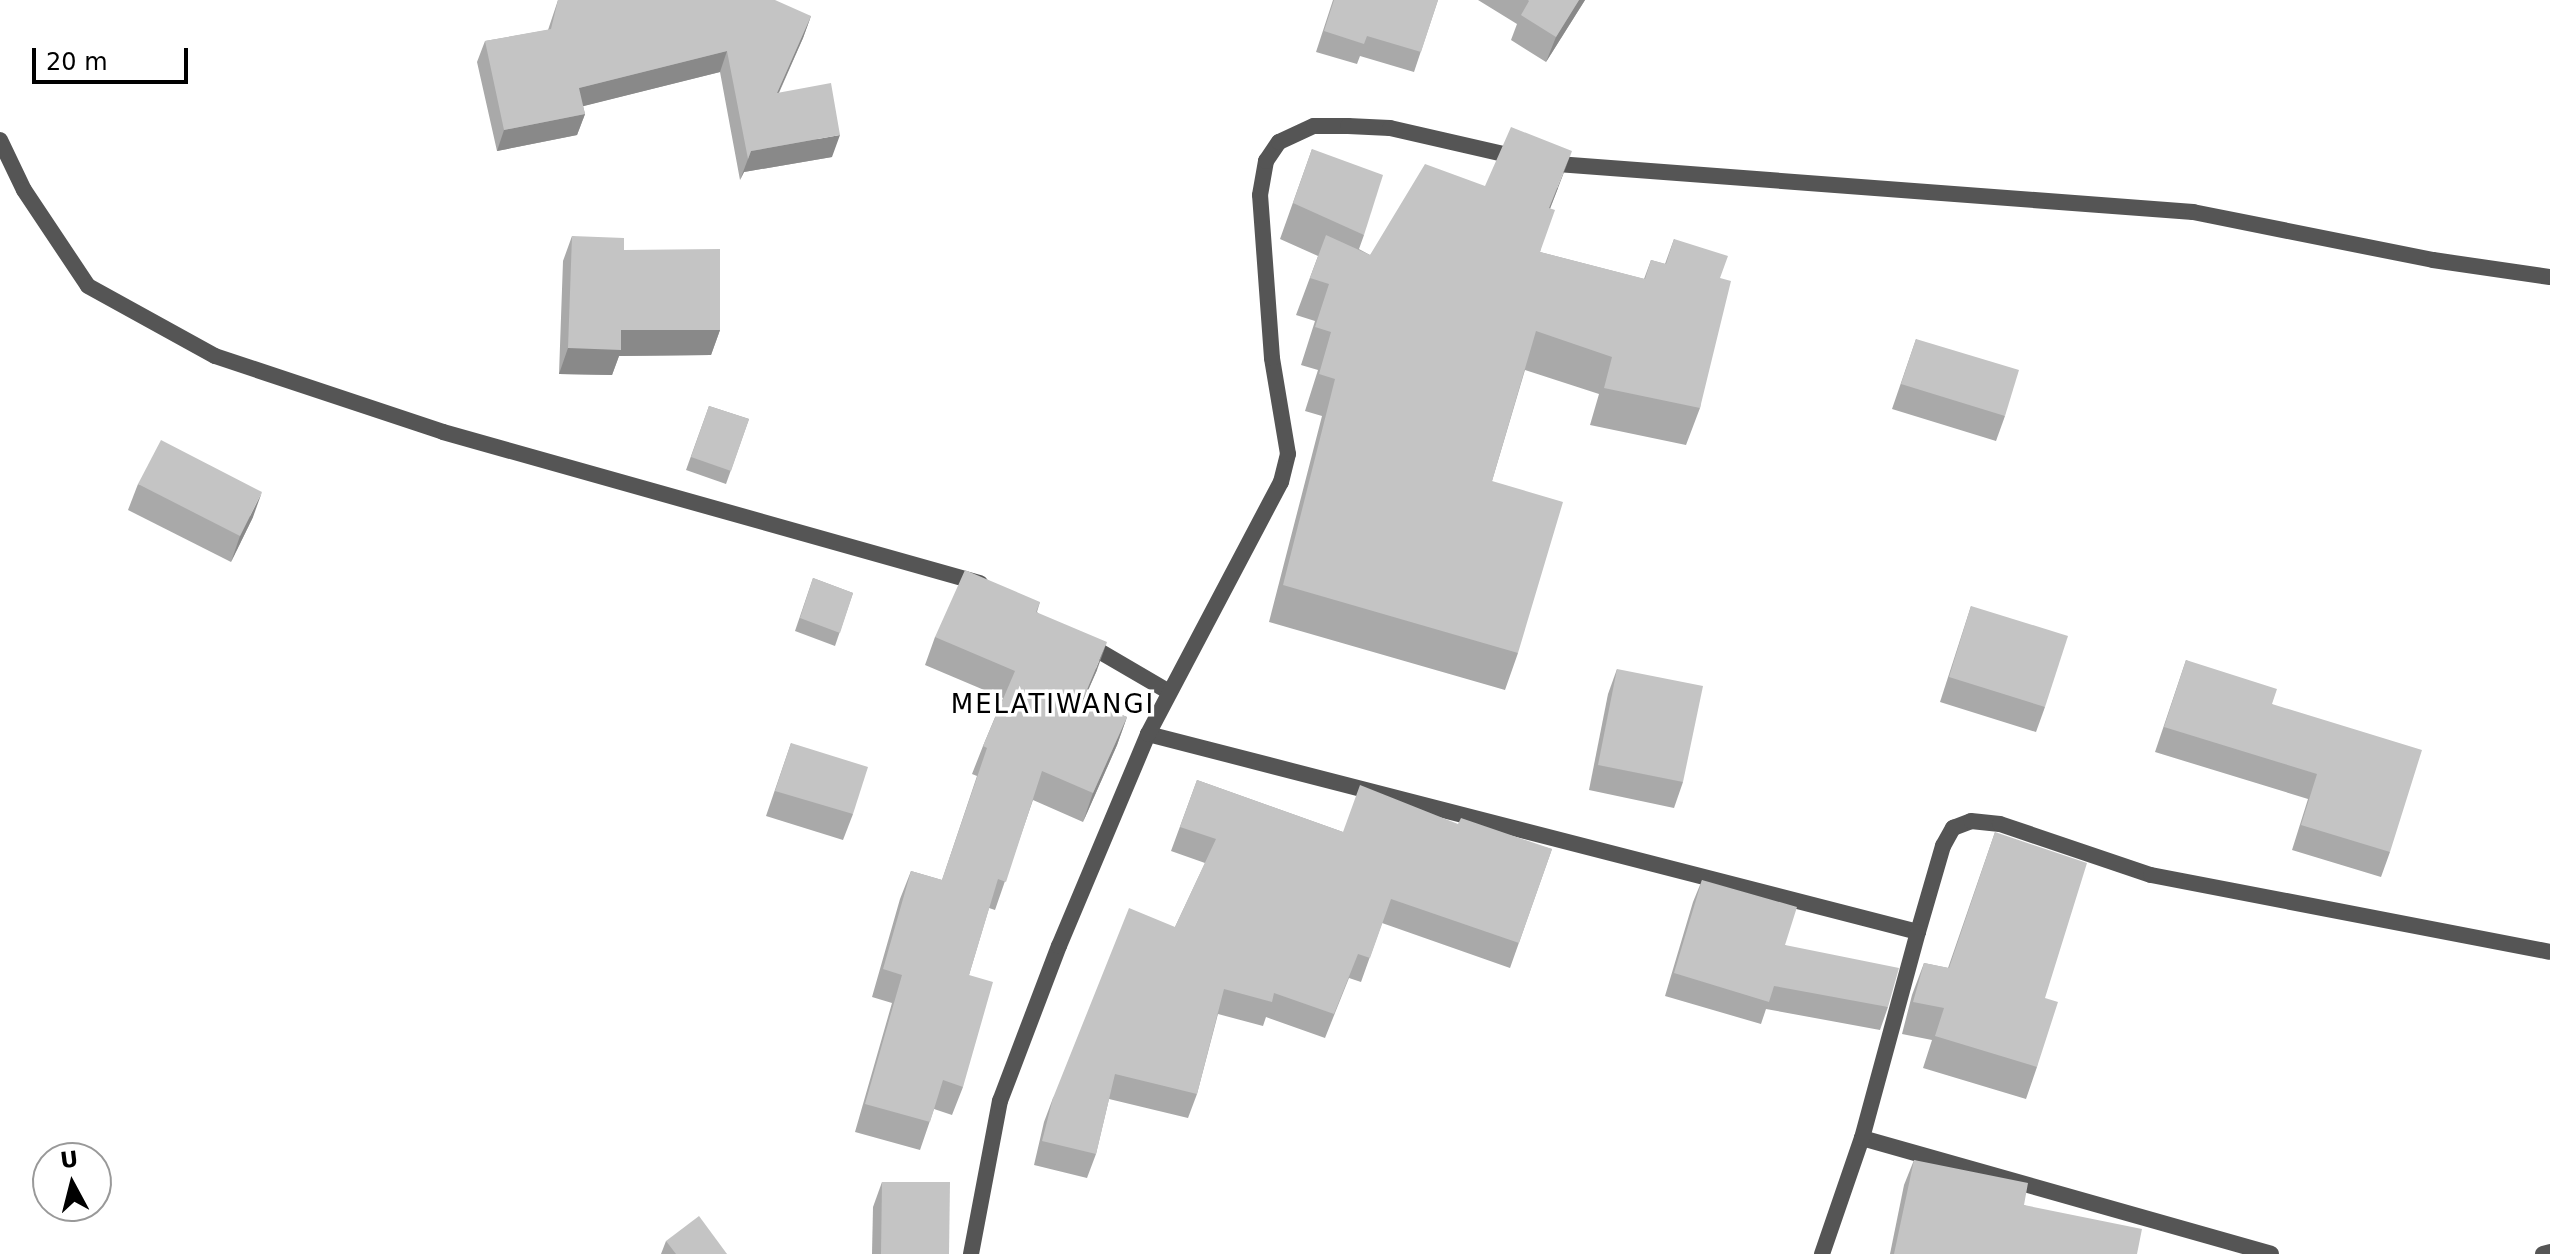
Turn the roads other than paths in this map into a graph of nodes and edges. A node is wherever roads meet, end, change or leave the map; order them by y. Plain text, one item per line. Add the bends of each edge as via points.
1 (0, 140) edge
2 (2550, 277) edge
3 (993, 590) edge
4 (1075, 637) edge
5 (1169, 692) junction
6 (1148, 734) junction
7 (1918, 932) junction
8 (2550, 952) edge
9 (1862, 1138) junction
10 (2550, 1252) edge
11 (971, 1254) edge
12 (1822, 1254) edge
13 (2271, 1254) edge
14 (2543, 1254) edge

1 - 3 street via 24,190 88,286 215,356 443,432 966,575
2 - 5 street via 2433,260 2193,212 1566,169 1390,128 1314,126 1279,142 1266,161 1260,195 1272,358 1288,454
4 - 5 street
5 - 6 street
6 - 7 street
6 - 11 street via 1000,1101
7 - 8 street via 1943,846 1953,828 1971,821 2000,824 2151,875
7 - 9 street
9 - 12 street
9 - 13 street
10 - 14 street

